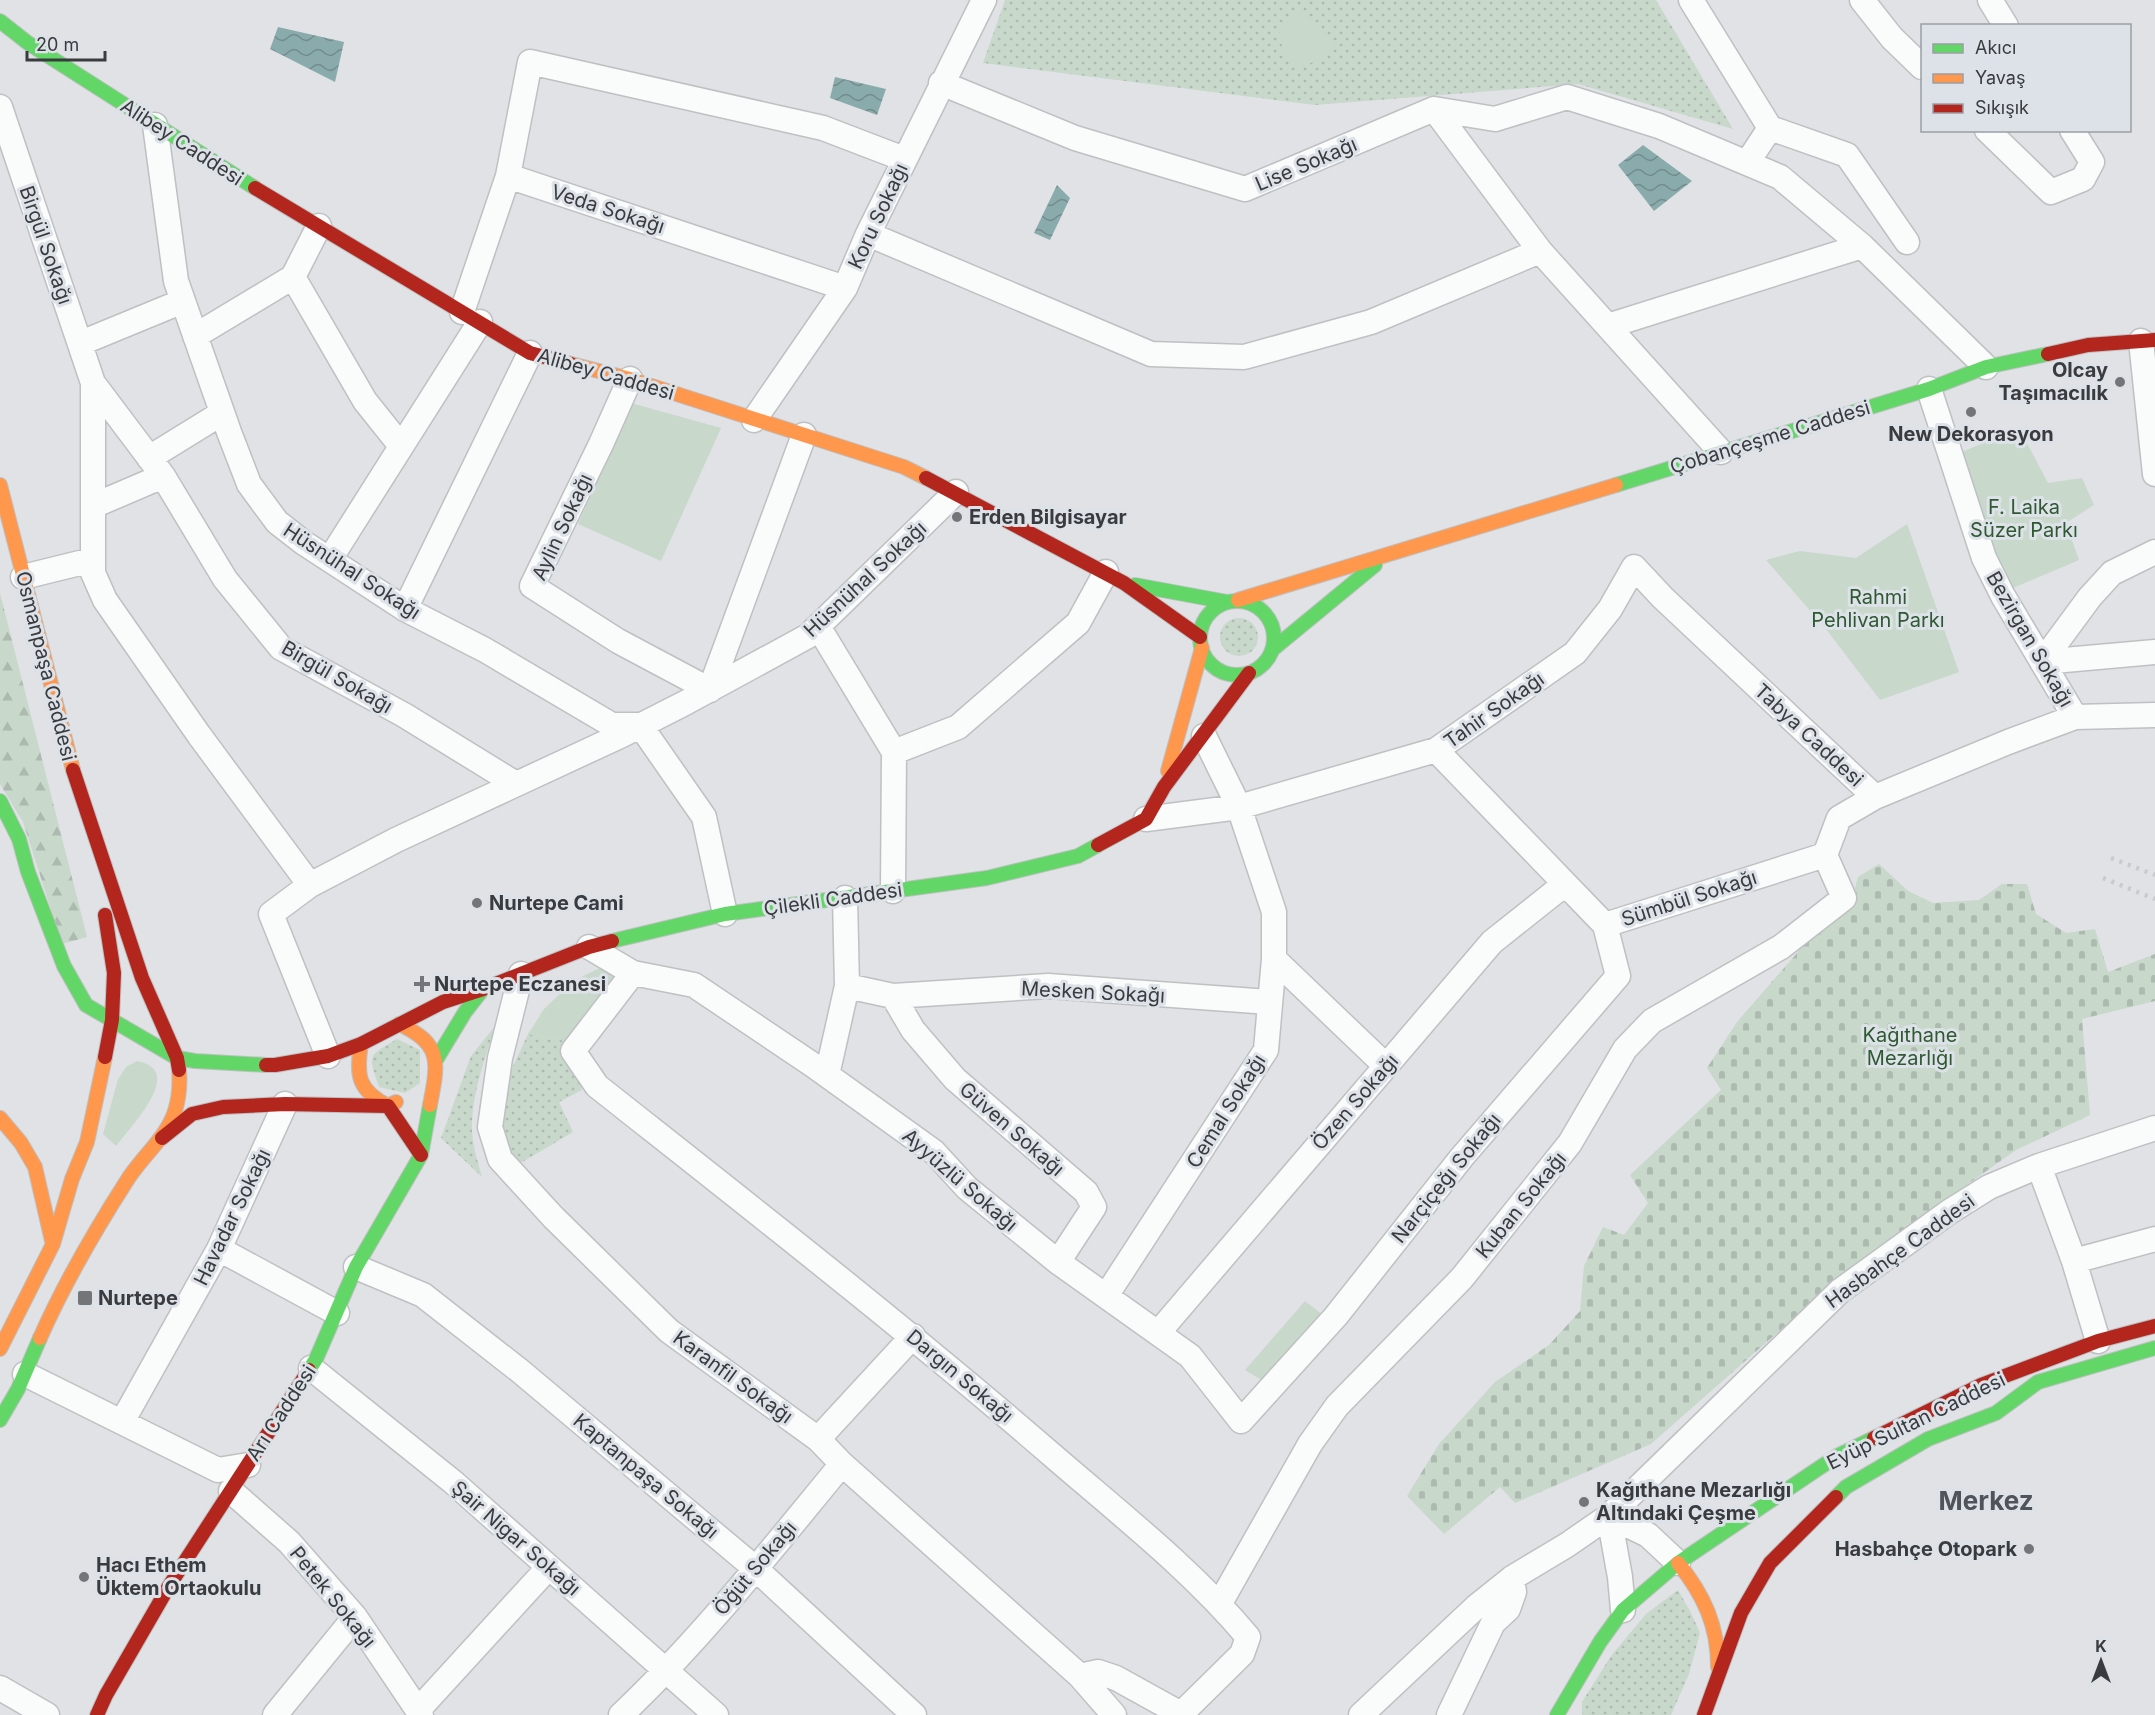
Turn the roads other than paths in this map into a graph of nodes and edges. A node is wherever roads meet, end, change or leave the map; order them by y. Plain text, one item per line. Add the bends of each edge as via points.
1 (984, 0) edge
2 (1691, 0) edge
3 (1862, 0) edge
4 (1990, 0) edge
5 (0, 21) edge
6 (2005, 24) edge
7 (1921, 65) edge
8 (941, 83) junction
9 (0, 106) edge
10 (1434, 109) junction
11 (155, 125) junction
12 (1770, 128) junction
13 (1989, 132) edge
14 (2073, 132) edge
15 (904, 159) junction
16 (1747, 163) junction
17 (508, 176) junction
18 (319, 226) junction
19 (868, 234) junction
20 (1907, 242) dead end
21 (1862, 246) junction
22 (1540, 251) junction
23 (293, 277) junction
24 (845, 288) junction
25 (183, 301) junction
26 (471, 317) junction
27 (1608, 326) junction
28 (195, 336) junction
29 (2148, 341) edge
30 (81, 343) junction
31 (530, 353) junction
32 (1986, 367) junction
33 (630, 379) junction
34 (93, 382) junction
35 (1929, 389) junction
36 (222, 413) junction
37 (754, 420) junction
38 (804, 435) junction
39 (401, 446) junction
40 (1721, 452) junction
41 (156, 467) junction
42 (2155, 474) edge
43 (0, 485) edge
44 (956, 492) junction
45 (93, 506) junction
46 (2155, 552) edge
47 (1388, 554) junction
48 (330, 559) junction
49 (92, 560) junction
50 (1634, 567) joint
51 (23, 577) junction
52 (1115, 577) junction
53 (1232, 601) junction
54 (405, 609) junction
55 (819, 628) junction
56 (1201, 643) junction
57 (1272, 649) junction
58 (2155, 652) edge
59 (2042, 662) junction
60 (1249, 673) junction
61 (710, 690) junction
62 (2155, 715) edge
63 (2075, 717) junction
64 (640, 725) junction
65 (1204, 736) junction
66 (1436, 750) junction
67 (894, 752) junction
68 (516, 784) junction
69 (1164, 788) junction
70 (1875, 797) junction
71 (0, 801) edge
72 (1239, 807) junction
73 (87, 810) junction
74 (1146, 819) junction
75 (6, 849) dead end
76 (1825, 855) junction
77 (28, 873) junction
78 (1565, 884) junction
79 (310, 885) junction
80 (893, 891) junction
81 (845, 898) junction
82 (725, 914) junction
83 (1605, 925) junction
84 (589, 947) junction
85 (1274, 959) junction
86 (633, 973) junction
87 (521, 974) junction
88 (847, 986) junction
89 (483, 989) junction
90 (893, 996) junction
91 (1269, 1002) junction
92 (112, 1020) junction
93 (399, 1024) junction
94 (361, 1044) junction
95 (328, 1056) junction
96 (177, 1058) junction
97 (436, 1060) junction
98 (1386, 1066) junction
99 (827, 1075) junction
100 (433, 1084) junction
101 (285, 1104) junction
102 (388, 1106) junction
103 (0, 1118) edge
104 (2155, 1128) edge
105 (159, 1141) junction
106 (87, 1142) junction
107 (421, 1155) junction
108 (96, 1159) dead end
109 (2039, 1166) junction
110 (2155, 1239) edge
111 (53, 1244) junction
112 (219, 1249) junction
113 (2074, 1261) junction
114 (1058, 1262) junction
115 (356, 1267) junction
116 (1106, 1296) junction
117 (337, 1313) junction
118 (2155, 1326) edge
119 (1158, 1333) junction
120 (913, 1336) junction
121 (2098, 1341) junction
122 (2155, 1348) edge
123 (0, 1349) edge
124 (311, 1368) junction
125 (25, 1374) junction
126 (0, 1420) edge
127 (1241, 1421) joint
128 (122, 1422) junction
129 (818, 1439) junction
130 (842, 1464) junction
131 (248, 1465) junction
132 (231, 1491) junction
133 (1609, 1516) junction
134 (1678, 1563) junction
135 (549, 1567) junction
136 (756, 1569) junction
137 (1513, 1585) junction
138 (1220, 1604) junction
139 (1623, 1610) junction
140 (355, 1617) junction
141 (667, 1671) junction
142 (1080, 1676) junction
143 (1717, 1681) junction
144 (0, 1688) edge
145 (1571, 1690) junction
146 (420, 1712) edge
147 (47, 1715) edge
148 (97, 1715) edge
149 (275, 1715) edge
150 (621, 1715) edge
151 (716, 1715) edge
152 (914, 1715) edge
153 (1114, 1715) edge
154 (1360, 1715) edge
155 (1380, 1715) edge
156 (1449, 1715) edge
157 (1557, 1715) edge
158 (1567, 1715) edge
159 (1704, 1715) edge

1 - 8 street, Koru Sokağı
2 - 12 street
3 - 7 street via 1892,38
4 - 6 street
5 - 11 street, Alibey Caddesi
8 - 10 street, Lise Sokağı via 1075,138 1245,189
8 - 15 street, Koru Sokağı
9 - 30 street, Birgül Sokağı
10 - 16 street via 1496,119 1567,98 1659,126
10 - 22 street
11 - 18 street, Alibey Caddesi
11 - 25 street, Hüsnühal Sokağı via 176,281
12 - 16 street
12 - 20 street via 1847,155
13 - 14 street via 2051,192 2083,179 2092,162
15 - 17 street via 823,128 530,62
15 - 19 street, Koru Sokağı
16 - 21 street via 1780,177
17 - 24 street, Veda Sokağı
17 - 26 street
18 - 23 street
18 - 26 street, Alibey Caddesi
19 - 22 street via 1151,354 1244,357 1371,322
19 - 24 street, Koru Sokağı
21 - 27 street
21 - 32 street
22 - 27 street
23 - 28 street
23 - 39 street via 365,401
24 - 37 street, Koru Sokağı
25 - 28 street, Hüsnühal Sokağı
25 - 30 street
26 - 31 street, Alibey Caddesi
26 - 39 street
27 - 40 street
28 - 36 street, Hüsnühal Sokağı
29 - 32 street, Çobançeşme Caddesi via 2088,345
29 - 42 street
30 - 34 street, Birgül Sokağı
31 - 33 street, Alibey Caddesi
31 - 54 street
32 - 35 street, Çobançeşme Caddesi
33 - 37 street, Alibey Caddesi
33 - 61 street, Aylin Sokağı via 532,586 618,641
34 - 41 street, Birgül Sokağı
34 - 45 street, Birgül Sokağı
35 - 40 street, Çobançeşme Caddesi
35 - 59 street, Bezirgan Sokağı via 1984,558
36 - 41 street
36 - 48 street, Hüsnühal Sokağı via 249,484 277,522
37 - 38 street, Alibey Caddesi
38 - 44 street, Alibey Caddesi via 904,467
38 - 61 street
39 - 48 street
40 - 47 street, Çobançeşme Caddesi
41 - 45 street
41 - 68 street, Birgül Sokağı via 225,579 281,648 404,715
43 - 51 street, Osmanpaşa Caddesi
44 - 52 street, Alibey Caddesi
44 - 55 street, Hüsnühal Sokağı
45 - 49 street, Birgül Sokağı
46 - 59 street via 2112,573
47 - 53 street, Çobançeşme Caddesi
47 - 57 street, Çobançeşme Caddesi
48 - 54 street, Hüsnühal Sokağı
49 - 51 street
49 - 79 street, Birgül Sokağı via 93,573 105,600
50 - 66 street, Tahir Sokağı via 1610,609 1575,653
50 - 70 street, Tabya Caddesi
51 - 73 street, Osmanpaşa Caddesi via 69,760
52 - 53 street, Alibey Caddesi
52 - 56 street, Alibey Caddesi
52 - 67 street via 1078,623 958,727
53 - 56 street via 1208,615 1202,625
53 - 57 street via 1250,603 1268,616 1275,638
54 - 64 street, Hüsnühal Sokağı via 612,725
55 - 61 street, Hüsnühal Sokağı
55 - 67 street
56 - 60 street via 1215,667 1237,675
56 - 69 street
57 - 60 street via 1259,668
58 - 59 street
59 - 63 street, Bezirgan Sokağı
60 - 65 street
61 - 64 street, Hüsnühal Sokağı
62 - 63 street, Tabya Caddesi
63 - 70 street, Tabya Caddesi
64 - 68 street, Hüsnühal Sokağı
64 - 82 street via 704,817
65 - 69 street
65 - 72 street, Cemal Sokağı
66 - 72 street, Tahir Sokağı
66 - 78 street, Sümbül Sokağı
67 - 80 street
68 - 79 street, Hüsnühal Sokağı
69 - 74 street
70 - 76 street via 1839,818
71 - 77 street via 18,839
72 - 74 street, Tahir Sokağı
72 - 85 street, Cemal Sokağı via 1274,912
73 - 92 street, Osmanpaşa Caddesi via 114,973
73 - 96 street, Osmanpaşa Caddesi via 142,978
74 - 80 street, Çilekli Caddesi via 1078,856 987,878
75 - 77 street
76 - 83 street, Sümbül Sokağı
76 - 138 street, Kuban Sokağı via 1844,898 1781,947 1653,1021 1625,1049 1570,1143 1462,1278 1337,1406 1310,1443
77 - 92 street via 64,966 86,1005
78 - 83 street, Sümbül Sokağı
78 - 98 street, Özen Sokağı via 1492,942
79 - 95 street, Hüsnühal Sokağı via 271,914
80 - 81 street, Çilekli Caddesi
81 - 82 street, Çilekli Caddesi
81 - 88 street
82 - 84 street, Çilekli Caddesi
83 - 127 street, Narçiçeğı Sokağı via 1618,976 1461,1157 1336,1316
84 - 86 street, Ayyüzlü Sokağı
84 - 87 street, Çilekli Caddesi
85 - 91 street, Cemal Sokağı
85 - 98 street
86 - 99 street, Ayyüzlü Sokağı via 694,984
86 - 120 street, Dargın Sokağı via 573,1051 597,1086
87 - 89 street, Çilekli Caddesi
87 - 129 street, Karanfil Sokağı via 500,1058 490,1128 500,1159 552,1217 669,1331
88 - 90 street, Mesken Sokağı
88 - 99 street
89 - 93 street, Çilekli Caddesi via 443,1002
89 - 97 street
90 - 91 street, Mesken Sokağı via 1048,986
90 - 114 street, Güven Sokağı via 913,1030 955,1079 1086,1192 1094,1207
91 - 116 street, Cemal Sokağı via 1266,1050
92 - 96 street
92 - 106 street, Osmanpaşa Caddesi
93 - 94 street, Çilekli Caddesi
93 - 97 street via 425,1039
94 - 95 street, Çilekli Caddesi
94 - 102 street via 359,1079 365,1091
95 - 96 street, Çilekli Caddesi via 275,1065
96 - 105 street via 180,1079 175,1111
97 - 100 street
98 - 119 street, Özen Sokağı
99 - 114 street, Ayyüzlü Sokağı via 934,1152 967,1188
100 - 102 street
100 - 107 street
101 - 102 street
101 - 105 street via 223,1107 192,1114
101 - 112 street, Havadar Sokağı
102 - 107 street
103 - 111 street via 35,1167
104 - 109 street, Hasbahçe Caddesi
105 - 125 street via 122,1178 57,1301
106 - 108 street
106 - 111 street, Osmanpaşa Caddesi
107 - 115 street, Arı Caddesi
109 - 113 street
109 - 133 street, Hasbahçe Caddesi via 1989,1187 1840,1290
110 - 113 street
111 - 123 street, Osmanpaşa Caddesi
112 - 117 street
112 - 128 street, Havadar Sokağı
113 - 121 street
114 - 116 street, Ayyüzlü Sokağı
115 - 117 street, Arı Caddesi
115 - 136 street, Kaptanpaşa Sokağı via 423,1295
116 - 119 street, Ayyüzlü Sokağı
117 - 124 street, Arı Caddesi
118 - 121 street, Eyüp Sultan Caddesi
119 - 127 street, Ayyüzlü Sokağı via 1190,1356
120 - 129 street
120 - 138 street, Dargın Sokağı
121 - 134 street, Eyüp Sultan Caddesi via 1981,1385 1836,1456
122 - 143 street, Eyüp Sultan Caddesi via 2038,1383 1996,1413 1928,1439 1846,1487 1770,1563 1741,1613
124 - 131 street, Arı Caddesi
124 - 135 street, Şair Nigar Sokağı via 453,1482
125 - 126 street
125 - 128 street
128 - 131 street via 218,1470
129 - 130 street, Karanfil Sokağı
130 - 136 street, Öğüt Sokağı
130 - 142 street, Karanfil Sokağı
131 - 132 street, Arı Caddesi
132 - 140 street, Petek Sokağı via 289,1542
132 - 148 street, Arı Caddesi via 169,1586
133 - 134 street via 1648,1536
133 - 137 street, Hasbahçe Caddesi via 1567,1545 1552,1565
133 - 139 street
134 - 139 street, Eyüp Sultan Caddesi
134 - 143 street via 1712,1614
135 - 141 street, Şair Nigar Sokağı
135 - 146 street
136 - 141 street, Öğüt Sokağı
136 - 152 street, Kaptanpaşa Sokağı
137 - 154 street via 1477,1606
137 - 155 street
137 - 156 street via 1508,1609 1492,1623
138 - 142 street, Dargın Sokağı via 1248,1637 1242,1654 1181,1714 1116,1678 1098,1672
139 - 145 street, Eyüp Sultan Caddesi
140 - 146 street, Petek Sokağı
140 - 149 street
141 - 150 street, Öğüt Sokağı
141 - 151 street, Şair Nigar Sokağı
142 - 153 street, Karanfil Sokağı
143 - 159 street, Eyüp Sultan Caddesi
144 - 147 street
145 - 157 street, Eyüp Sultan Caddesi
145 - 158 street

